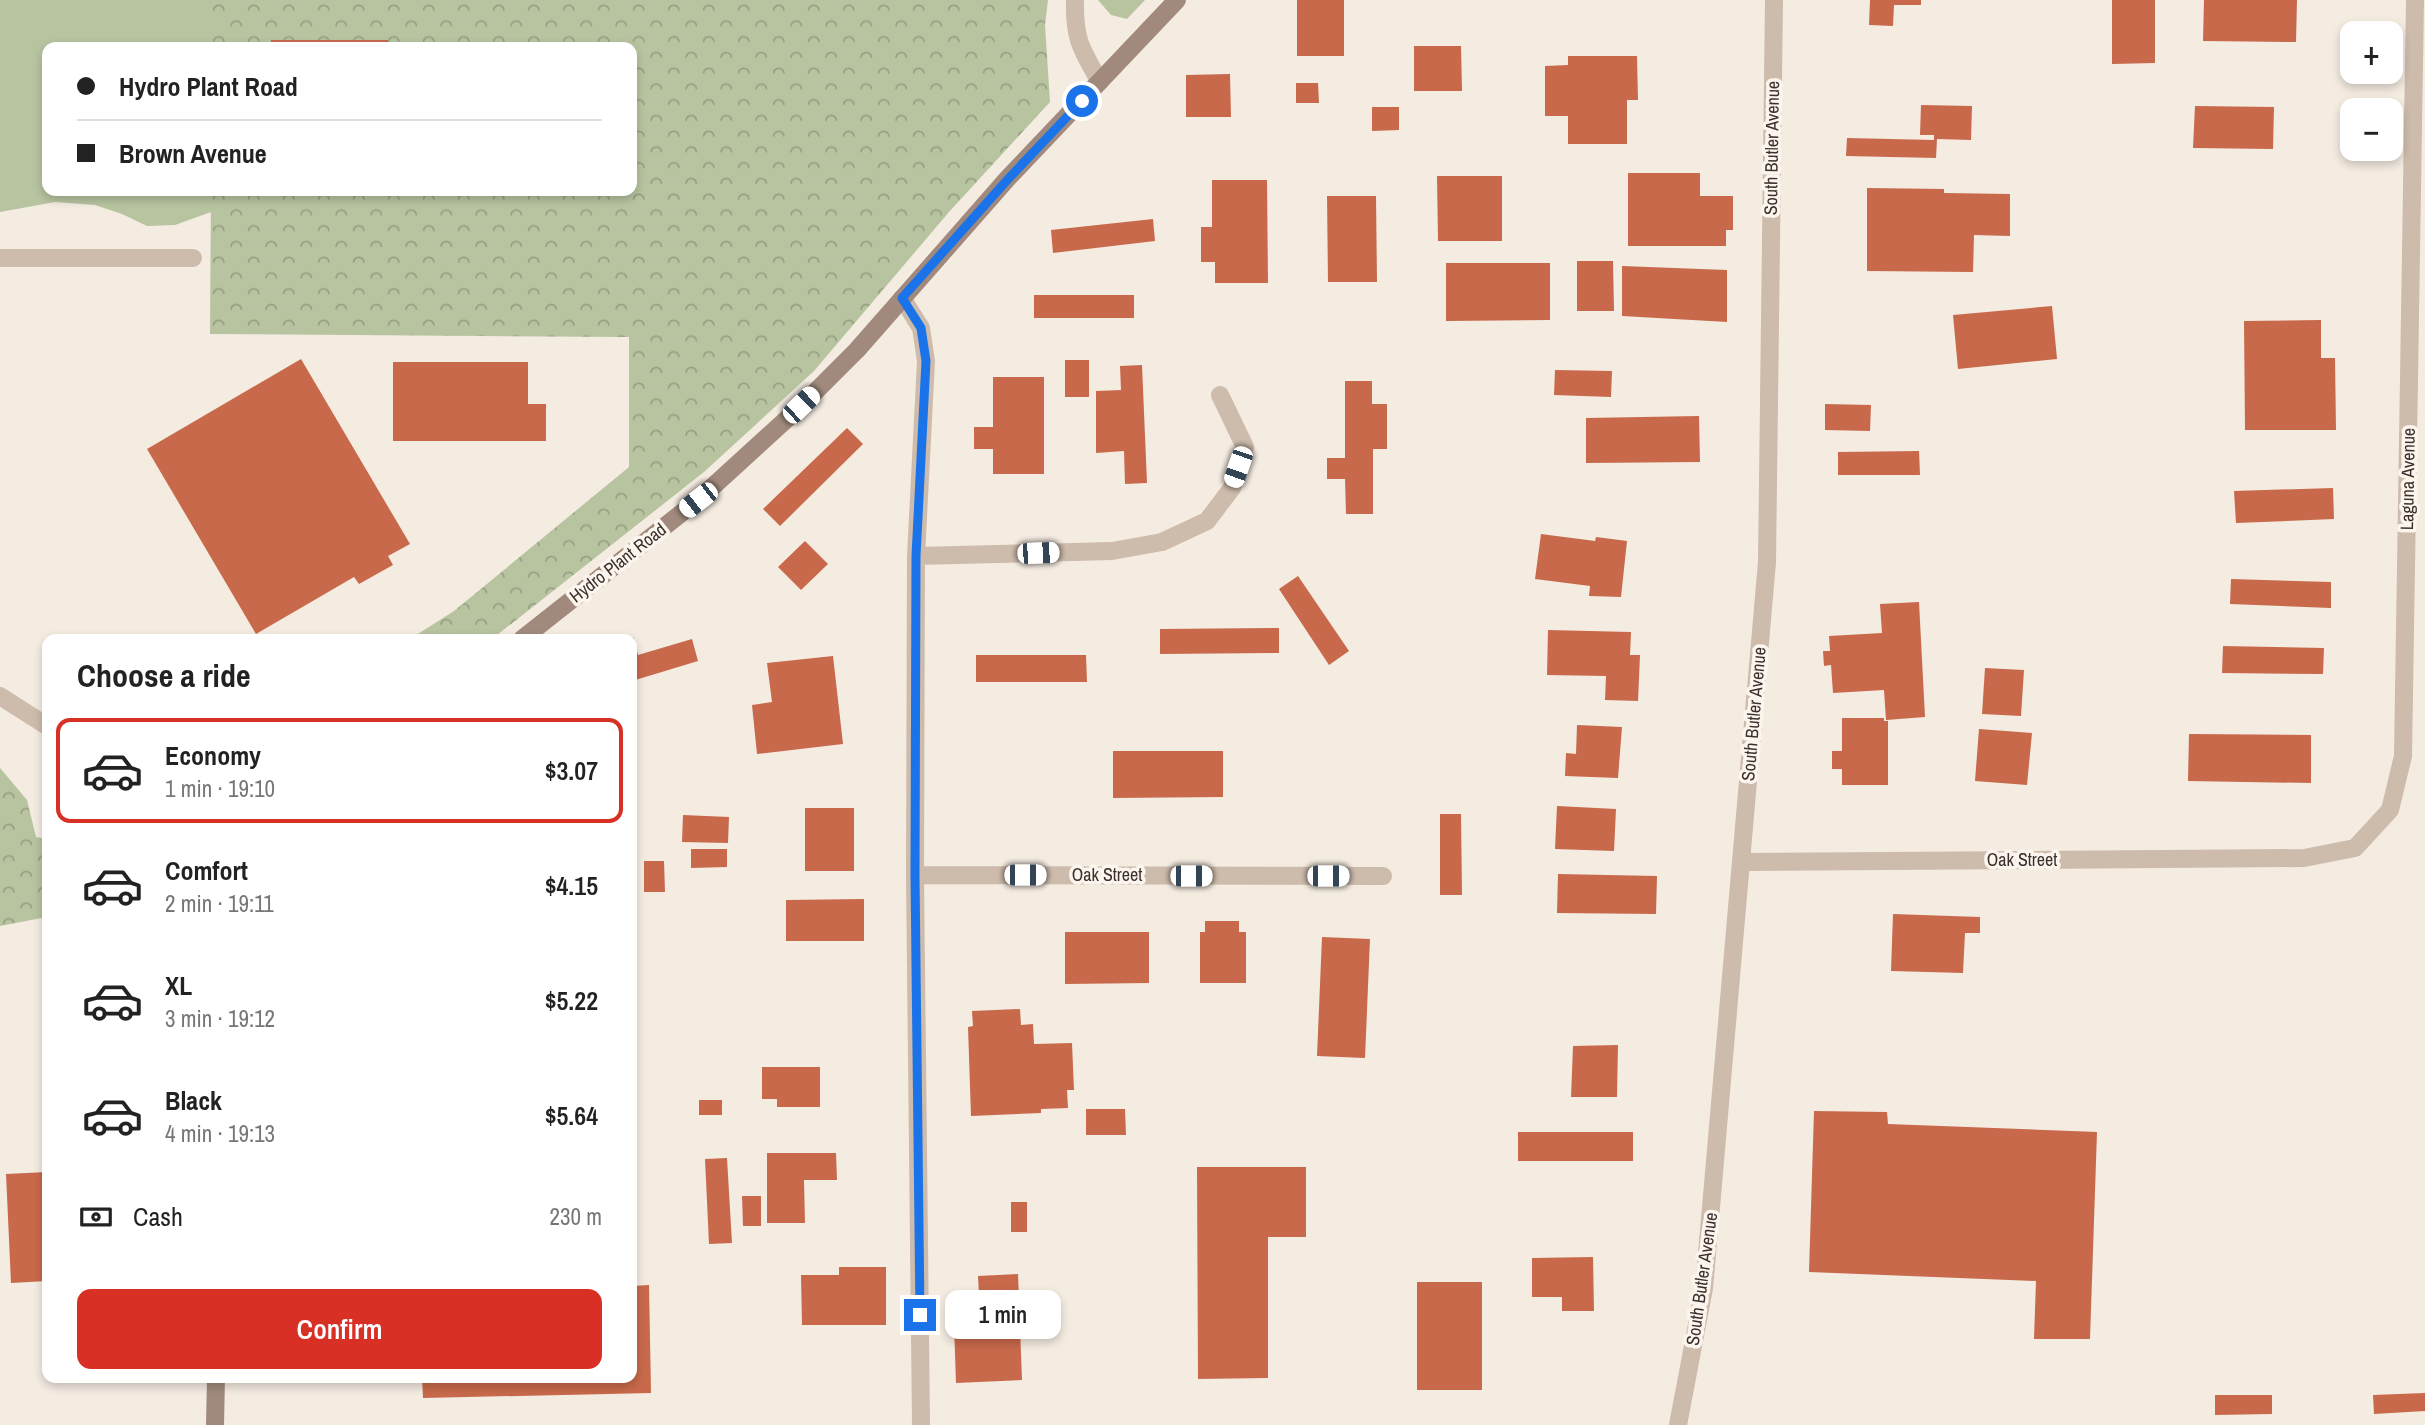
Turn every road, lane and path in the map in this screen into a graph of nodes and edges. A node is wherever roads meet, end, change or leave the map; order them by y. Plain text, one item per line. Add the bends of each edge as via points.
1 (1075, 0) edge
2 (1177, 0) edge
3 (1774, 0) edge
4 (2415, 0) edge
5 (2420, 28) edge
6 (1100, 82) junction
7 (0, 258) edge
8 (193, 258) dead end
9 (902, 298) junction
10 (1220, 395) dead end
11 (916, 556) junction
12 (528, 634) edge
13 (0, 696) edge
14 (42, 723) edge
15 (2304, 858) joint
16 (1741, 862) junction
17 (915, 875) junction
18 (1383, 876) dead end
19 (216, 1383) edge
20 (215, 1425) edge
21 (921, 1425) edge
22 (1678, 1425) edge

1 - 6 street via 1080,47
2 - 6 street, Hydro Plant Road
3 - 16 street, South Butler Avenue via 1767,562
4 - 5 street, Laguna Avenue
5 - 15 street, Laguna Avenue via 2403,756 2390,810 2355,848
6 - 9 street, Hydro Plant Road
7 - 8 street
9 - 11 street via 921,328 926,361
9 - 12 street, Hydro Plant Road via 838,369 698,500
10 - 11 street via 1245,447 1231,488 1207,521 1162,542 1112,551
11 - 17 street
13 - 14 street
15 - 16 street, Oak Street
16 - 22 street, South Butler Avenue via 1704,1288
17 - 18 street, Oak Street
17 - 21 street
19 - 20 street

